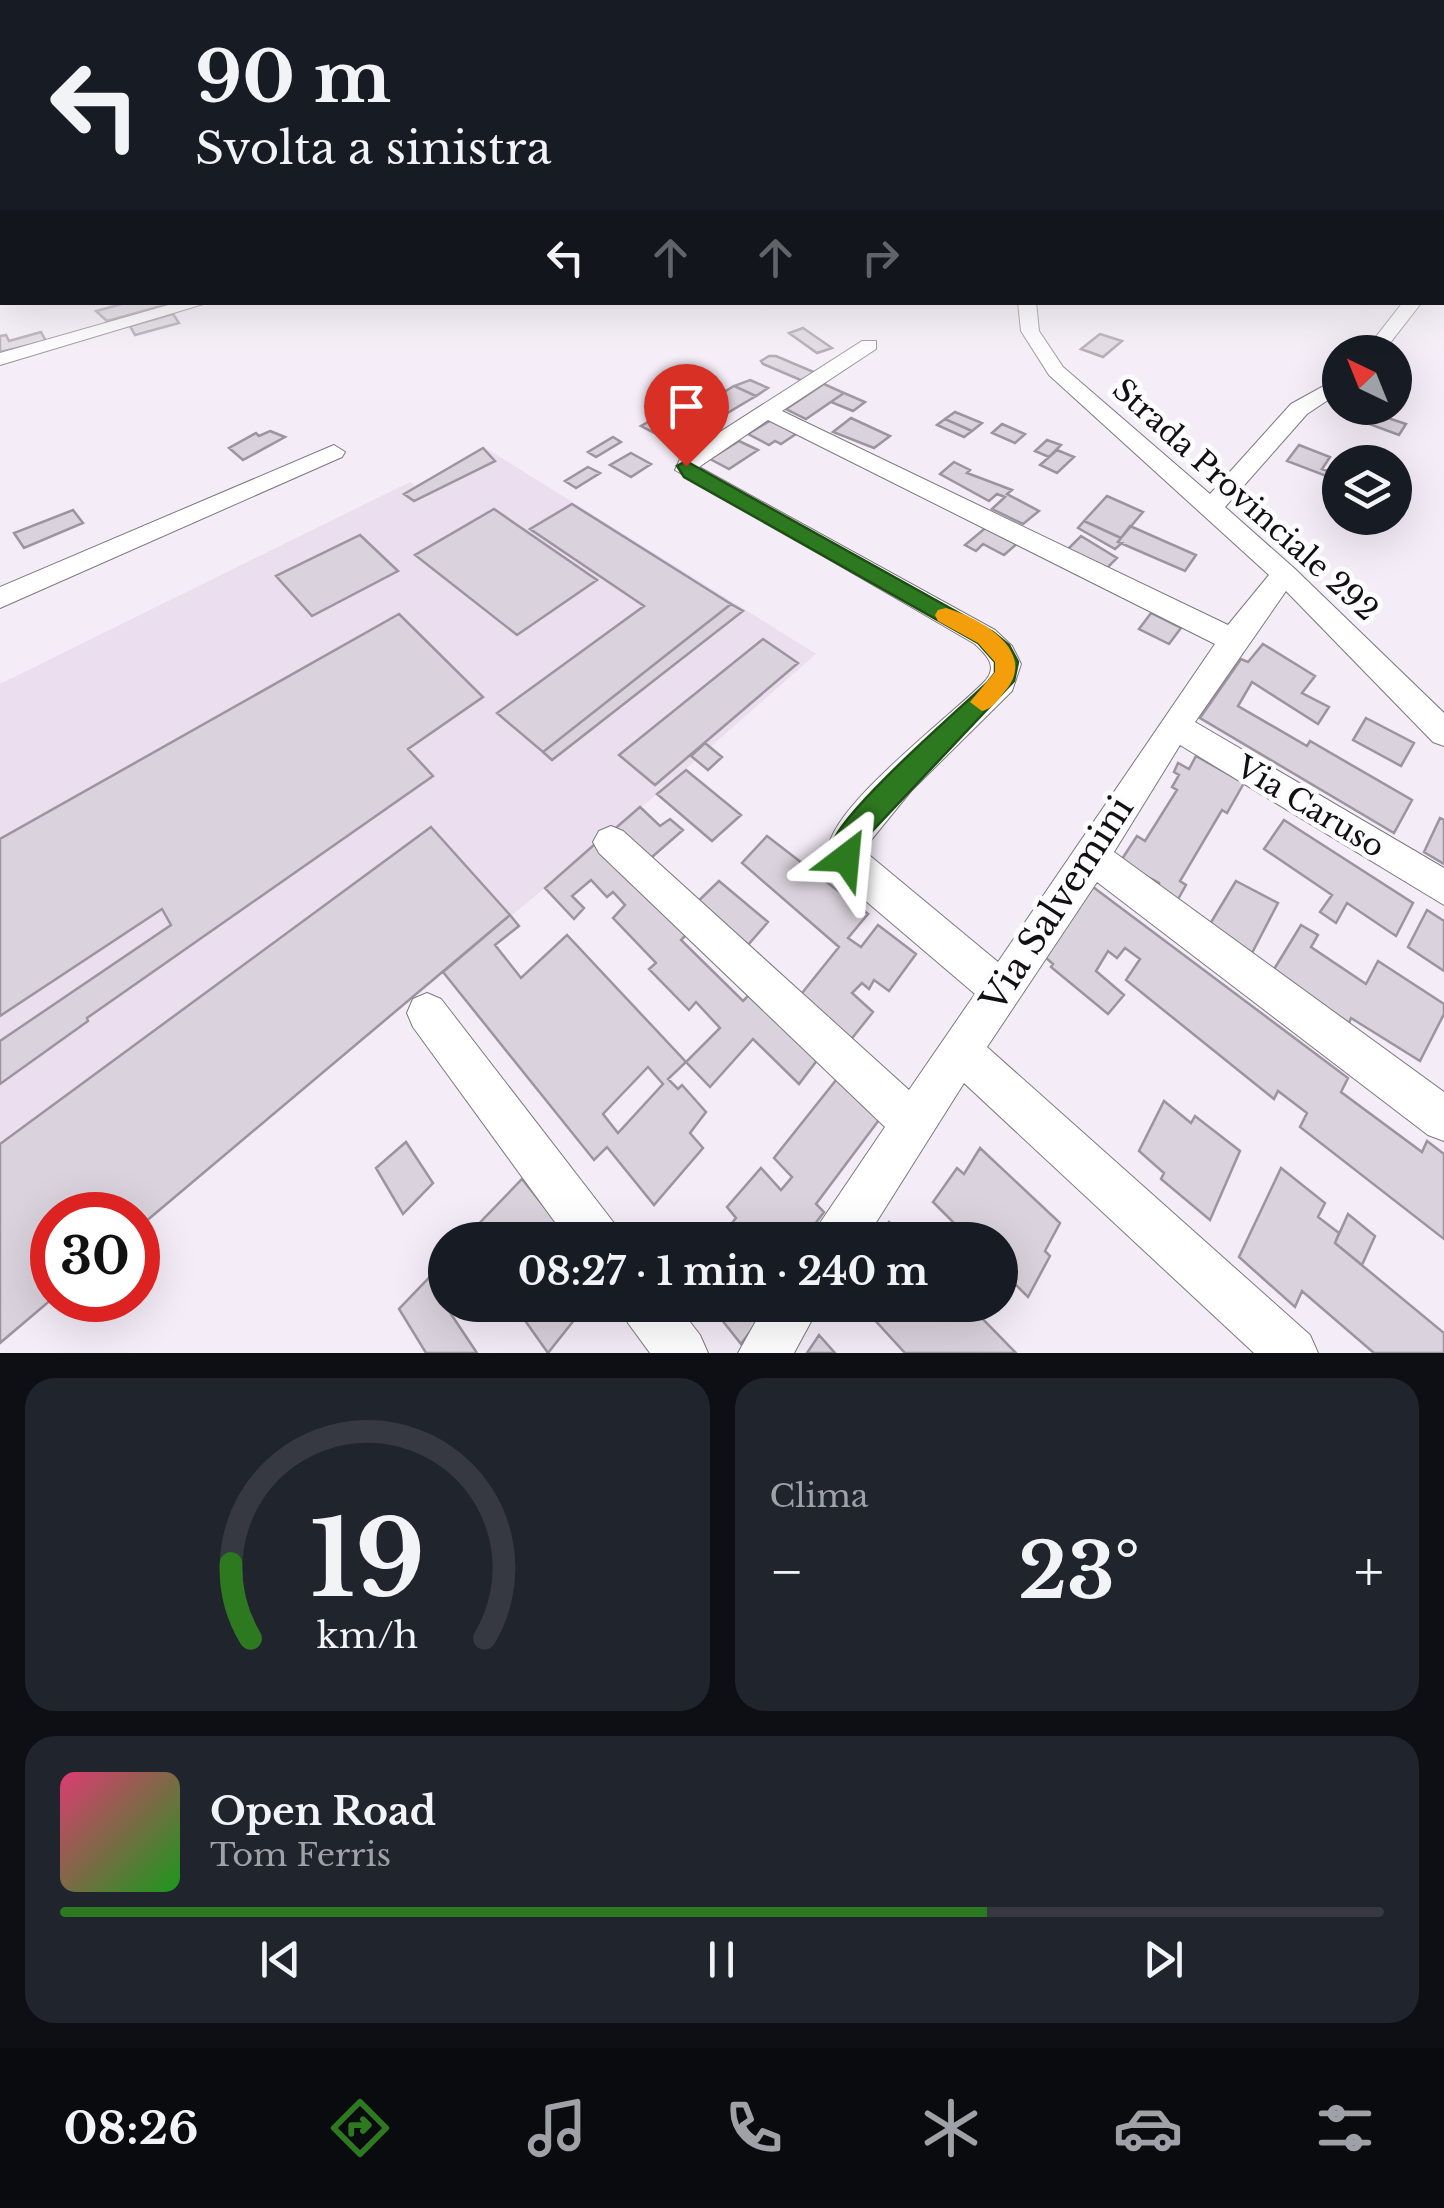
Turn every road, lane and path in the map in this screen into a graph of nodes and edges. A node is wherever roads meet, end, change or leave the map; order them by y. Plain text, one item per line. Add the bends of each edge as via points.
1 (191, 305) edge
2 (1026, 305) edge
3 (1411, 305) edge
4 (1387, 335) edge
5 (869, 345) dead end
6 (0, 360) edge
7 (1322, 394) edge
8 (768, 412) junction
9 (334, 452) dead end
10 (1212, 508) junction
11 (1286, 576) junction
12 (0, 598) edge
13 (1233, 640) junction
14 (1176, 726) junction
15 (1444, 733) edge
16 (611, 842) dead end
17 (1092, 857) junction
18 (1444, 888) edge
19 (1002, 990) junction
20 (427, 1013) dead end
21 (960, 1050) junction
22 (1444, 1118) edge
23 (913, 1123) junction
24 (584, 1222) edge
25 (849, 1222) edge
26 (659, 1322) edge
27 (784, 1322) edge
28 (682, 1353) edge
29 (764, 1353) edge
30 (1292, 1353) edge

1 - 6 street
2 - 10 street, Strada Provinciale 292 via 1033,340 1056,371
3 - 4 street
5 - 8 street
7 - 10 street via 1299,409
8 - 13 street
8 - 19 street via 687,470 985,637 1006,662 995,689 845,847 853,868
9 - 12 street
10 - 11 street, Strada Provinciale 292
11 - 13 street, Via Salvemini
11 - 15 street, Strada Provinciale 292
13 - 14 street, Via Salvemini
14 - 17 street, Via Salvemini
14 - 18 street, Via Caruso
16 - 23 street
17 - 19 street, Via Salvemini
17 - 22 street
19 - 21 street, Via Salvemini
20 - 24 street
21 - 23 street, Via Salvemini
21 - 30 street
23 - 25 street, Via Salvemini
26 - 28 street
27 - 29 street

